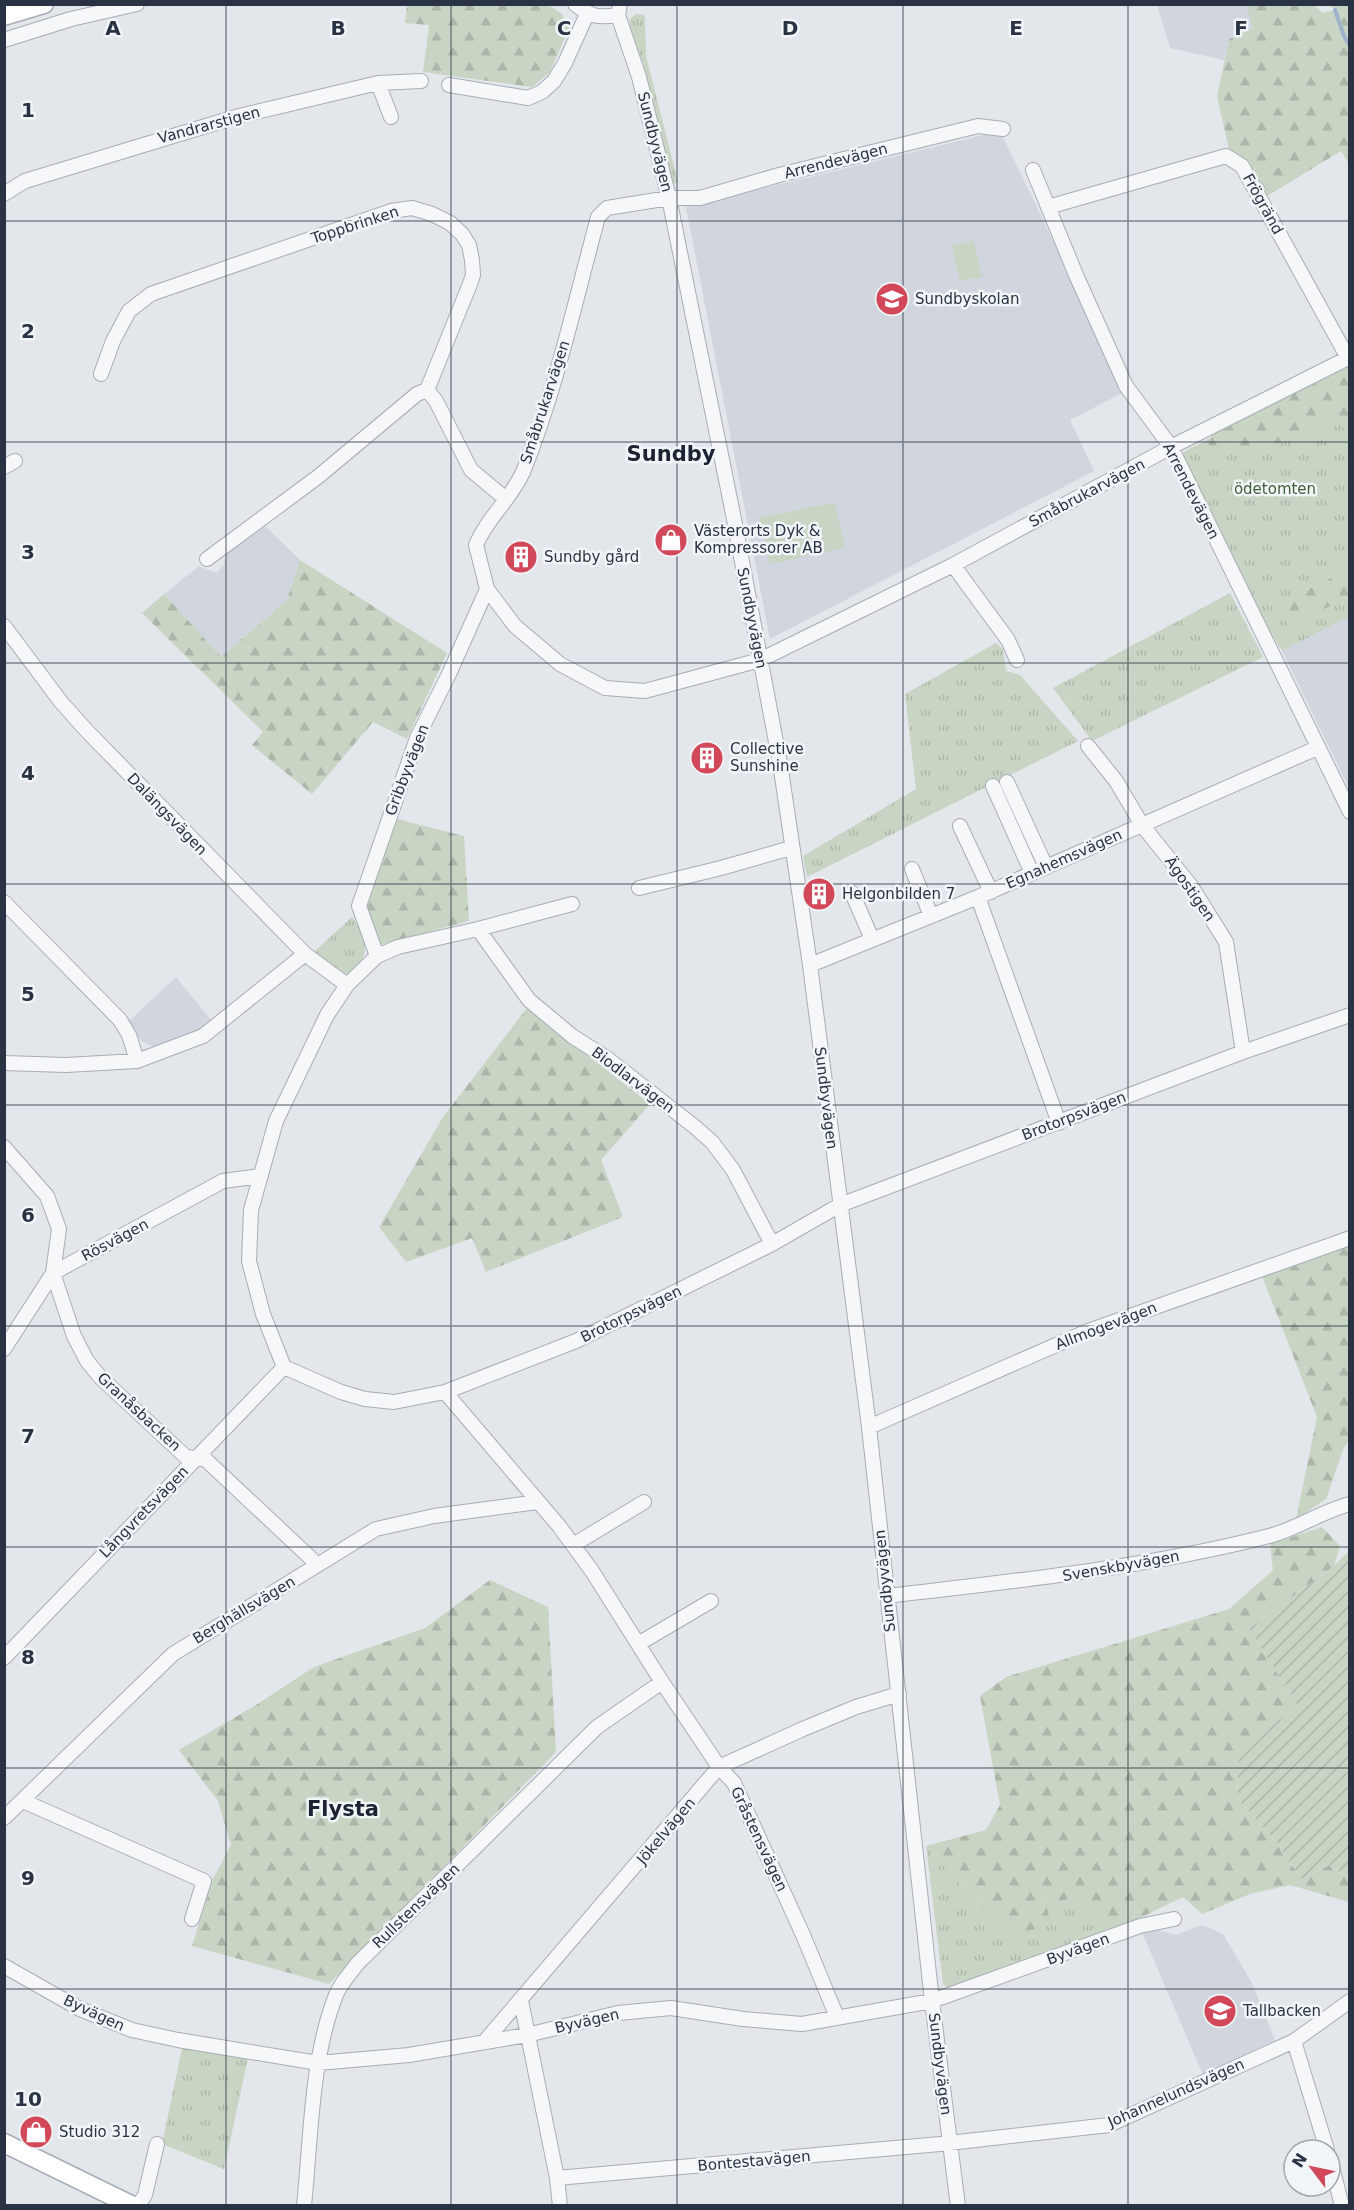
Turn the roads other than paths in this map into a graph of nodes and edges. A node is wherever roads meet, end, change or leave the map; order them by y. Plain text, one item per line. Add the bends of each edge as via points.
1 (44, 4) edge
2 (137, 4) edge
3 (575, 4) edge
4 (619, 10) edge
5 (587, 14) junction
6 (4, 16) edge
7 (4, 40) edge
8 (421, 81) dead end
9 (378, 83) junction
10 (449, 85) dead end
11 (391, 117) dead end
12 (1004, 129) dead end
13 (1034, 170) dead end
14 (4, 194) edge
15 (669, 198) junction
16 (1048, 207) junction
17 (1349, 357) edge
18 (101, 374) dead end
19 (427, 390) junction
20 (1171, 447) junction
21 (506, 499) junction
22 (207, 559) dead end
23 (953, 565) junction
24 (487, 590) junction
25 (4, 626) edge
26 (760, 660) junction
27 (1017, 660) dead end
28 (1088, 746) dead end
29 (1317, 748) junction
30 (1007, 782) dead end
31 (993, 786) dead end
32 (1350, 812) edge
33 (1142, 825) junction
34 (960, 826) dead end
35 (791, 849) junction
36 (1046, 867) junction
37 (912, 869) dead end
38 (1032, 873) junction
39 (639, 888) dead end
40 (852, 893) dead end
41 (985, 894) junction
42 (4, 902) edge
43 (572, 904) dead end
44 (931, 916) junction
45 (478, 929) junction
46 (872, 939) junction
47 (305, 954) junction
48 (377, 956) junction
49 (810, 965) junction
50 (347, 985) junction
51 (1350, 1015) edge
52 (1243, 1052) junction
53 (137, 1060) junction
54 (4, 1063) edge
55 (1059, 1123) junction
56 (4, 1148) edge
57 (261, 1176) junction
58 (840, 1205) junction
59 (1350, 1238) edge
60 (772, 1244) junction
61 (52, 1273) junction
62 (4, 1349) edge
63 (284, 1367) junction
64 (445, 1392) junction
65 (869, 1427) junction
66 (196, 1458) junction
67 (538, 1502) junction
68 (644, 1502) dead end
69 (1349, 1504) edge
70 (573, 1545) junction
71 (318, 1565) junction
72 (887, 1596) junction
73 (711, 1601) dead end
74 (638, 1644) junction
75 (4, 1658) edge
76 (662, 1682) junction
77 (898, 1694) junction
78 (719, 1767) junction
79 (23, 1801) junction
80 (4, 1818) edge
81 (192, 1919) dead end
82 (1174, 1919) dead end
83 (4, 1966) edge
84 (521, 2001) junction
85 (932, 2001) junction
86 (1350, 2001) edge
87 (837, 2018) junction
88 (527, 2035) junction
89 (485, 2041) junction
90 (1294, 2041) junction
91 (318, 2063) junction
92 (1323, 2138) edge
93 (950, 2143) junction
94 (157, 2144) dead end
95 (6, 2148) edge
96 (557, 2178) junction
97 (136, 2205) edge
98 (304, 2205) edge
99 (560, 2205) edge
100 (958, 2205) edge

1 - 6 street
2 - 7 street
3 - 5 street
4 - 5 street via 595,17
4 - 15 street, Sundbyvägen
5 - 10 street via 565,63 542,92 528,98
8 - 9 street, Vandrarstigen
9 - 11 street
9 - 14 street, Vandrarstigen via 239,116 115,152 26,181
12 - 15 street, Arrendevägen via 978,126 700,198
13 - 16 street, Arrendevägen
15 - 21 street, Småbrukarvägen via 607,208 598,217 546,408 521,475
15 - 26 street, Sundbyvägen
16 - 17 street, Frögränd via 1226,156 1242,166
16 - 20 street, Arrendevägen via 1126,386
17 - 20 street, Småbrukarvägen
18 - 19 street, Toppbrinken via 112,341 129,311 151,294 391,211 412,208 450,223 469,245 472,260 470,284
19 - 21 street via 471,470
19 - 22 street via 417,394 320,476
20 - 23 street, Småbrukarvägen
20 - 29 street, Arrendevägen
21 - 24 street, Småbrukarvägen via 476,545
23 - 26 street, Småbrukarvägen
23 - 27 street via 1008,640
24 - 26 street, Småbrukarvägen via 515,626 560,664 605,688 645,691
24 - 48 street, Gribbyvägen via 417,738 359,906
25 - 47 street, Dalängsvägen via 86,730
26 - 35 street, Sundbyvägen via 780,763
28 - 33 street, Ägostigen via 1116,781
29 - 32 street, Arrendevägen
29 - 33 street, Egnahemsvägen
30 - 36 street
31 - 38 street
33 - 36 street, Egnahemsvägen
33 - 52 street, Ägostigen via 1191,886 1227,942
34 - 41 street
35 - 39 street
35 - 49 street, Sundbyvägen
36 - 38 street, Egnahemsvägen
37 - 44 street
38 - 41 street, Egnahemsvägen
40 - 46 street
41 - 44 street, Egnahemsvägen
41 - 55 street
42 - 53 street via 120,1020
43 - 45 street
44 - 46 street, Egnahemsvägen
45 - 48 street via 398,947
45 - 60 street, Biodlarvägen via 529,1000 712,1142 733,1170
46 - 49 street, Egnahemsvägen
47 - 50 street, Dalängsvägen
47 - 53 street via 202,1036
48 - 50 street
49 - 58 street, Sundbyvägen
50 - 57 street via 327,1015 276,1121
51 - 52 street, Brotorpsvägen
52 - 55 street, Brotorpsvägen
53 - 54 street via 66,1065
55 - 58 street, Brotorpsvägen
56 - 61 street via 47,1196 59,1228
57 - 61 street, Rösvägen via 223,1181
57 - 63 street via 251,1210 249,1261 263,1314
58 - 60 street, Brotorpsvägen
58 - 65 street, Sundbyvägen
59 - 65 street, Allmogevägen via 1088,1331
60 - 64 street, Brotorpsvägen via 576,1341
61 - 62 street, Rösvägen
61 - 66 street, Granåsbacken via 87,1361 186,1456
63 - 64 street, Brotorpsvägen via 365,1399 394,1402
63 - 66 street, Långvretsvägen
64 - 67 street, Gråstensvägen
65 - 72 street, Sundbyvägen
66 - 71 street, Granåsbacken via 205,1459
66 - 75 street, Långvretsvägen
67 - 70 street, Gråstensvägen
67 - 71 street, Berghällsvägen via 434,1516 376,1529
68 - 70 street
69 - 72 street, Svenskbyvägen via 1272,1535 1183,1556 1052,1578
70 - 74 street, Gråstensvägen
71 - 79 street, Berghällsvägen via 173,1654
72 - 77 street, Sundbyvägen
73 - 74 street
74 - 76 street, Gråstensvägen
76 - 78 street, Gråstensvägen
76 - 91 street, Rullstensvägen via 597,1727 357,1964 337,1992
77 - 78 street, Jökelvägen via 802,1729
77 - 85 street, Sundbyvägen
78 - 84 street, Jökelvägen
78 - 87 street, Gråstensvägen via 734,1783
79 - 80 street, Berghällsvägen
79 - 81 street via 204,1881
82 - 85 street, Byvägen via 1140,1926
83 - 91 street, Byvägen via 80,2009 132,2030
84 - 88 street
84 - 89 street, Jökelvägen
85 - 87 street, Byvägen
85 - 93 street, Sundbyvägen
86 - 90 street, Johannelundsvägen
87 - 88 street, Byvägen via 802,2024 672,2008 618,2013
88 - 89 street, Byvägen
88 - 96 street
89 - 91 street, Byvägen via 409,2055
90 - 92 street
90 - 93 street, Johannelundsvägen via 1109,2125
91 - 98 street, Rullstensvägen
93 - 96 street, Bontestavägen
93 - 100 street, Sundbyvägen
94 - 97 street via 145,2195
95 - 97 street
96 - 99 street

